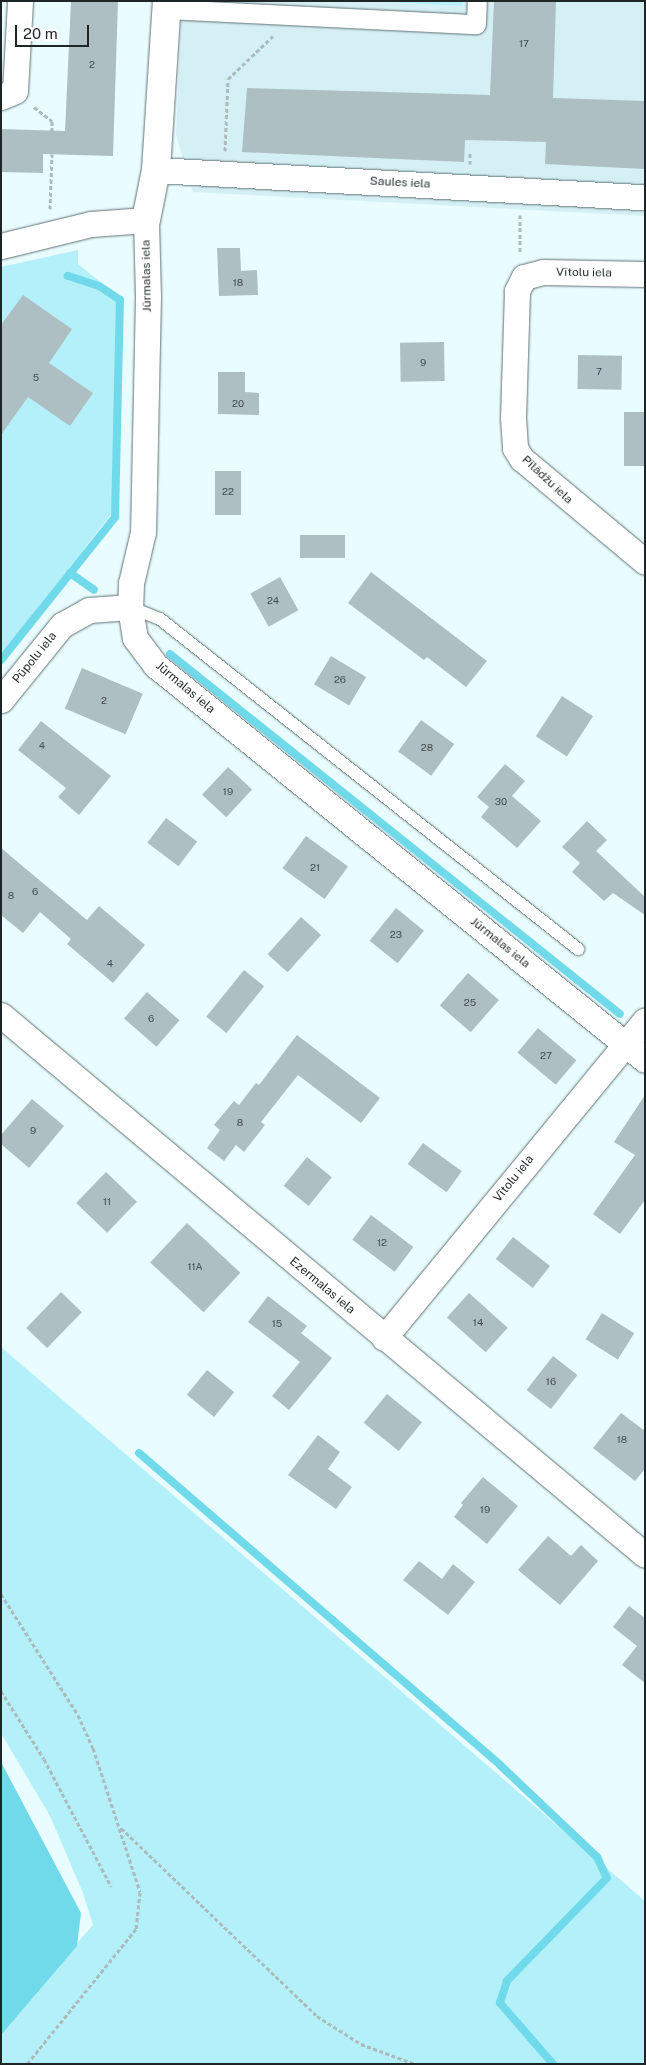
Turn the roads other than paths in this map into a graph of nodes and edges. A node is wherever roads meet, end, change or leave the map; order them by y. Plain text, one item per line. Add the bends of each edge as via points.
1 (20, 1) edge
2 (476, 1) edge
3 (166, 5) edge
4 (8, 94) edge
5 (156, 170) junction
6 (645, 197) edge
7 (146, 220) junction
8 (1, 246) edge
9 (645, 274) edge
10 (524, 277) joint
11 (645, 562) edge
12 (130, 608) junction
13 (1, 700) edge
14 (578, 949) dead end
15 (1, 1015) edge
16 (645, 1020) edge
17 (625, 1044) junction
18 (645, 1060) edge
19 (384, 1338) junction
20 (645, 1555) edge

1 - 4 street
2 - 3 street via 476,24
3 - 5 street, Jūrmalas iela
5 - 6 street, Saules iela
5 - 7 street, Jūrmalas iela
7 - 8 street via 91,224
7 - 12 street, Jūrmalas iela via 148,296 143,532 131,583
9 - 10 street, Vītolu iela via 543,272
10 - 11 street, Pīlādžu iela via 517,291 515,448 522,460
12 - 13 street, Pūpolu iela via 89,610 62,625
12 - 14 lane via 160,619
12 - 17 street, Jūrmalas iela via 136,638 155,665
15 - 19 street, Ezermalas iela
16 - 17 street, Vītolu iela
17 - 18 street, Jūrmalas iela
17 - 19 street, Vītolu iela
19 - 20 street, Ezermalas iela

